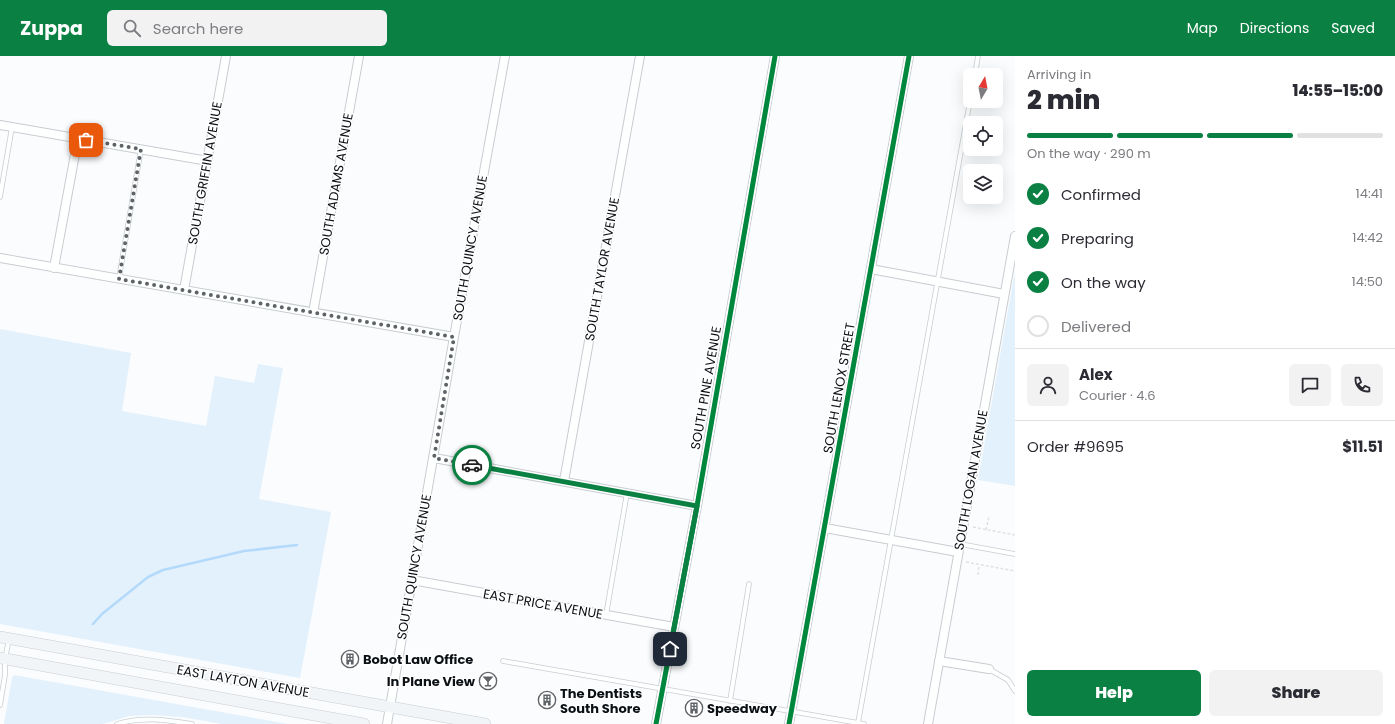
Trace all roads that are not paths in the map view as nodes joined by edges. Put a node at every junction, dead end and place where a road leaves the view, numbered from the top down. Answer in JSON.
{"nodes":[{"id":1,"x":226,"y":56,"type":"edge"},
{"id":2,"x":359,"y":56,"type":"edge"},
{"id":3,"x":505,"y":56,"type":"edge"},
{"id":4,"x":640,"y":56,"type":"edge"},
{"id":5,"x":774,"y":56,"type":"edge"},
{"id":6,"x":909,"y":56,"type":"edge"},
{"id":7,"x":978,"y":56,"type":"edge"},
{"id":8,"x":976,"y":68,"type":"edge"},
{"id":9,"x":969,"y":108,"type":"edge"},
{"id":10,"x":0,"y":125,"type":"edge"},
{"id":11,"x":12,"y":127,"type":"junction"},
{"id":12,"x":78,"y":138,"type":"junction"},
{"id":13,"x":141,"y":149,"type":"junction"},
{"id":14,"x":208,"y":160,"type":"junction"},
{"id":15,"x":0,"y":198,"type":"edge"},
{"id":16,"x":1015,"y":236,"type":"edge"},
{"id":17,"x":0,"y":258,"type":"edge"},
{"id":18,"x":54,"y":268,"type":"junction"},
{"id":19,"x":871,"y":270,"type":"junction"},
{"id":20,"x":119,"y":279,"type":"junction"},
{"id":21,"x":938,"y":282,"type":"junction"},
{"id":22,"x":184,"y":290,"type":"junction"},
{"id":23,"x":1004,"y":294,"type":"junction"},
{"id":24,"x":313,"y":313,"type":"junction"},
{"id":25,"x":454,"y":337,"type":"junction"},
{"id":26,"x":434,"y":458,"type":"junction"},
{"id":27,"x":564,"y":481,"type":"junction"},
{"id":28,"x":628,"y":493,"type":"junction"},
{"id":29,"x":697,"y":506,"type":"junction"},
{"id":30,"x":825,"y":528,"type":"junction"},
{"id":31,"x":890,"y":540,"type":"junction"},
{"id":32,"x":958,"y":548,"type":"junction"},
{"id":33,"x":1015,"y":554,"type":"edge"},
{"id":34,"x":412,"y":580,"type":"junction"},
{"id":35,"x":749,"y":584,"type":"dead end"},
{"id":36,"x":606,"y":615,"type":"junction"},
{"id":37,"x":674,"y":627,"type":"junction"},
{"id":38,"x":4,"y":638,"type":"edge"},
{"id":39,"x":3,"y":659,"type":"edge"},
{"id":40,"x":503,"y":661,"type":"dead end"},
{"id":41,"x":939,"y":661,"type":"junction"},
{"id":42,"x":989,"y":669,"type":"joint"},
{"id":43,"x":662,"y":689,"type":"junction"},
{"id":44,"x":1015,"y":691,"type":"edge"},
{"id":45,"x":730,"y":701,"type":"junction"},
{"id":46,"x":0,"y":706,"type":"edge"},
{"id":47,"x":390,"y":707,"type":"junction"},
{"id":48,"x":791,"y":712,"type":"junction"},
{"id":49,"x":858,"y":723,"type":"edge"},
{"id":50,"x":117,"y":724,"type":"edge"},
{"id":51,"x":192,"y":724,"type":"edge"},
{"id":52,"x":364,"y":724,"type":"edge"},
{"id":53,"x":387,"y":724,"type":"edge"},
{"id":54,"x":485,"y":724,"type":"edge"},
{"id":55,"x":656,"y":724,"type":"edge"},
{"id":56,"x":789,"y":724,"type":"edge"},
{"id":57,"x":864,"y":724,"type":"edge"},
{"id":58,"x":928,"y":724,"type":"edge"}],
"edges":[{"from":1,"to":14,"type":"street","name":"SOUTH GRIFFIN AVENUE"},
{"from":2,"to":24,"type":"street","name":"SOUTH ADAMS AVENUE"},
{"from":3,"to":25,"type":"street","name":"SOUTH QUINCY AVENUE"},
{"from":4,"to":27,"type":"street","name":"SOUTH TAYLOR AVENUE"},
{"from":5,"to":29,"type":"street","name":"SOUTH PINE AVENUE"},
{"from":6,"to":19,"type":"street","name":"SOUTH LENOX STREET"},
{"from":7,"to":8,"type":"lane"},
{"from":9,"to":21,"type":"lane"},
{"from":10,"to":11,"type":"street"},
{"from":11,"to":12,"type":"street"},
{"from":11,"to":15,"type":"lane"},
{"from":12,"to":13,"type":"street"},
{"from":12,"to":18,"type":"street"},
{"from":13,"to":14,"type":"street"},
{"from":13,"to":20,"type":"lane"},
{"from":14,"to":22,"type":"street","name":"SOUTH GRIFFIN AVENUE"},
{"from":16,"to":23,"type":"street","name":"SOUTH LOGAN AVENUE"},
{"from":17,"to":18,"type":"street"},
{"from":18,"to":20,"type":"street"},
{"from":19,"to":21,"type":"street"},
{"from":19,"to":30,"type":"street","name":"SOUTH LENOX STREET"},
{"from":20,"to":22,"type":"street"},
{"from":21,"to":23,"type":"street"},
{"from":21,"to":31,"type":"lane"},
{"from":22,"to":24,"type":"street"},
{"from":23,"to":32,"type":"street","name":"SOUTH LOGAN AVENUE"},
{"from":24,"to":25,"type":"street"},
{"from":25,"to":26,"type":"street","name":"SOUTH QUINCY AVENUE"},
{"from":26,"to":27,"type":"street"},
{"from":26,"to":34,"type":"street","name":"SOUTH QUINCY AVENUE"},
{"from":27,"to":28,"type":"street"},
{"from":28,"to":29,"type":"street"},
{"from":28,"to":36,"type":"lane"},
{"from":29,"to":37,"type":"street","name":"SOUTH PINE AVENUE"},
{"from":30,"to":31,"type":"street"},
{"from":30,"to":48,"type":"street","name":"SOUTH LENOX STREET"},
{"from":31,"to":32,"type":"street"},
{"from":31,"to":49,"type":"lane"},
{"from":32,"to":33,"type":"lane"},
{"from":32,"to":41,"type":"street","name":"SOUTH LOGAN AVENUE"},
{"from":34,"to":36,"type":"street","name":"EAST PRICE AVENUE"},
{"from":34,"to":47,"type":"street","name":"SOUTH QUINCY AVENUE"},
{"from":35,"to":45,"type":"lane"},
{"from":36,"to":37,"type":"street","name":"EAST PRICE AVENUE"},
{"from":37,"to":43,"type":"street","name":"SOUTH PINE AVENUE"},
{"from":38,"to":39,"type":"lane"},
{"from":38,"to":47,"type":"main road","name":"EAST LAYTON AVENUE"},
{"from":39,"to":46,"type":"lane"},
{"from":39,"to":52,"type":"main road","name":"EAST LAYTON AVENUE"},
{"from":40,"to":43,"type":"lane"},
{"from":41,"to":42,"type":"street"},
{"from":41,"to":58,"type":"street","name":"SOUTH LOGAN AVENUE"},
{"from":42,"to":44,"type":"lane"},
{"from":43,"to":45,"type":"lane"},
{"from":43,"to":55,"type":"street","name":"SOUTH PINE AVENUE"},
{"from":45,"to":48,"type":"lane"},
{"from":47,"to":53,"type":"street","name":"SOUTH QUINCY AVENUE"},
{"from":47,"to":54,"type":"main road","name":"EAST LAYTON AVENUE"},
{"from":48,"to":49,"type":"lane"},
{"from":48,"to":56,"type":"street","name":"SOUTH LENOX STREET"},
{"from":49,"to":57,"type":"lane"},
{"from":50,"to":51,"type":"lane"}]}
